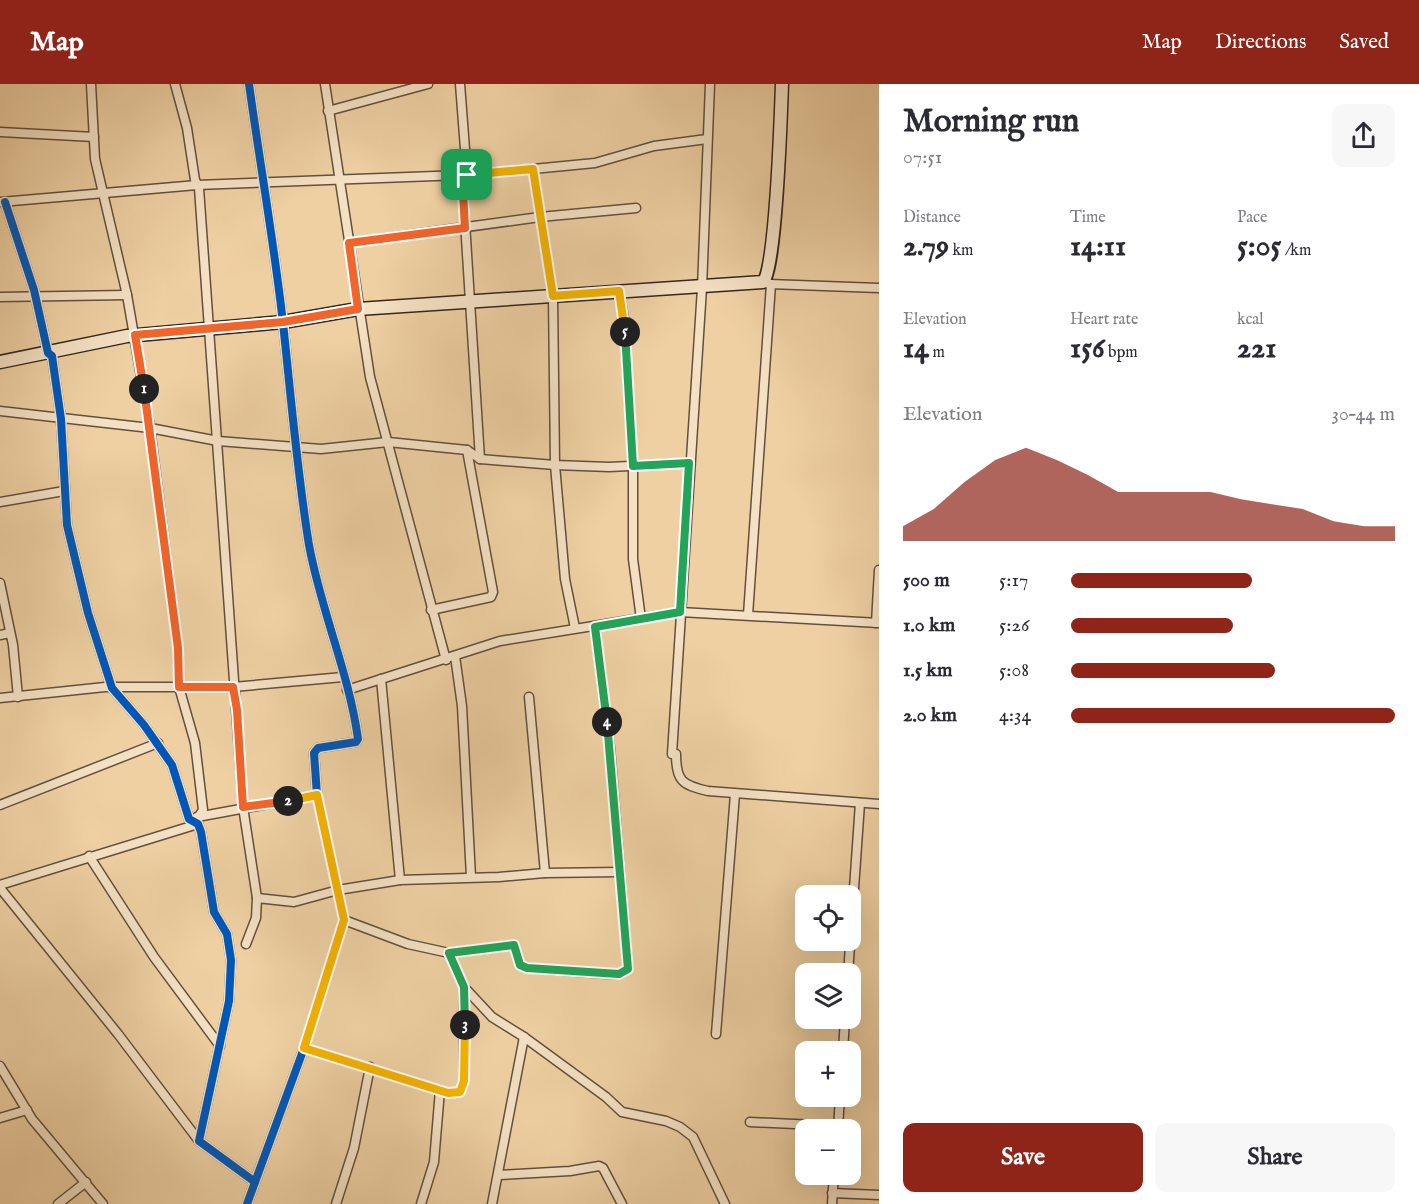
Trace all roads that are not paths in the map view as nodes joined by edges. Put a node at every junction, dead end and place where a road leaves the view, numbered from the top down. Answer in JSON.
{"nodes":[{"id":1,"x":91,"y":84,"type":"edge"},
{"id":2,"x":175,"y":84,"type":"edge"},
{"id":3,"x":249,"y":84,"type":"edge"},
{"id":4,"x":325,"y":84,"type":"edge"},
{"id":5,"x":428,"y":84,"type":"edge"},
{"id":6,"x":460,"y":84,"type":"edge"},
{"id":7,"x":710,"y":84,"type":"edge"},
{"id":8,"x":782,"y":84,"type":"edge"},
{"id":9,"x":328,"y":111,"type":"junction"},
{"id":10,"x":0,"y":132,"type":"edge"},
{"id":11,"x":94,"y":136,"type":"junction"},
{"id":12,"x":708,"y":139,"type":"junction"},
{"id":13,"x":533,"y":169,"type":"junction"},
{"id":14,"x":464,"y":175,"type":"junction"},
{"id":15,"x":339,"y":181,"type":"junction"},
{"id":16,"x":197,"y":184,"type":"junction"},
{"id":17,"x":263,"y":184,"type":"junction"},
{"id":18,"x":104,"y":192,"type":"junction"},
{"id":19,"x":3,"y":202,"type":"edge"},
{"id":20,"x":636,"y":208,"type":"dead end"},
{"id":21,"x":540,"y":217,"type":"junction"},
{"id":22,"x":465,"y":228,"type":"junction"},
{"id":23,"x":349,"y":243,"type":"junction"},
{"id":24,"x":767,"y":283,"type":"junction"},
{"id":25,"x":702,"y":288,"type":"junction"},
{"id":26,"x":879,"y":288,"type":"edge"},
{"id":27,"x":619,"y":291,"type":"junction"},
{"id":28,"x":128,"y":295,"type":"junction"},
{"id":29,"x":35,"y":296,"type":"junction"},
{"id":30,"x":553,"y":296,"type":"junction"},
{"id":31,"x":0,"y":297,"type":"edge"},
{"id":32,"x":471,"y":303,"type":"junction"},
{"id":33,"x":358,"y":309,"type":"junction"},
{"id":34,"x":283,"y":322,"type":"junction"},
{"id":35,"x":210,"y":327,"type":"junction"},
{"id":36,"x":135,"y":335,"type":"junction"},
{"id":37,"x":48,"y":353,"type":"junction"},
{"id":38,"x":0,"y":362,"type":"edge"},
{"id":39,"x":0,"y":411,"type":"edge"},
{"id":40,"x":61,"y":419,"type":"junction"},
{"id":41,"x":150,"y":428,"type":"junction"},
{"id":42,"x":218,"y":441,"type":"junction"},
{"id":43,"x":387,"y":442,"type":"junction"},
{"id":44,"x":296,"y":447,"type":"junction"},
{"id":45,"x":467,"y":450,"type":"junction"},
{"id":46,"x":480,"y":459,"type":"junction"},
{"id":47,"x":689,"y":463,"type":"junction"},
{"id":48,"x":555,"y":465,"type":"junction"},
{"id":49,"x":633,"y":466,"type":"junction"},
{"id":50,"x":64,"y":491,"type":"junction"},
{"id":51,"x":0,"y":502,"type":"edge"},
{"id":52,"x":879,"y":570,"type":"edge"},
{"id":53,"x":0,"y":583,"type":"edge"},
{"id":54,"x":431,"y":610,"type":"junction"},
{"id":55,"x":680,"y":612,"type":"junction"},
{"id":56,"x":748,"y":615,"type":"junction"},
{"id":57,"x":641,"y":619,"type":"junction"},
{"id":58,"x":878,"y":623,"type":"edge"},
{"id":59,"x":595,"y":627,"type":"junction"},
{"id":60,"x":575,"y":628,"type":"junction"},
{"id":61,"x":10,"y":633,"type":"junction"},
{"id":62,"x":0,"y":635,"type":"edge"},
{"id":63,"x":455,"y":656,"type":"junction"},
{"id":64,"x":446,"y":660,"type":"junction"},
{"id":65,"x":344,"y":677,"type":"junction"},
{"id":66,"x":381,"y":679,"type":"junction"},
{"id":67,"x":179,"y":687,"type":"junction"},
{"id":68,"x":233,"y":687,"type":"junction"},
{"id":69,"x":112,"y":688,"type":"junction"},
{"id":70,"x":347,"y":690,"type":"junction"},
{"id":71,"x":18,"y":697,"type":"junction"},
{"id":72,"x":529,"y":697,"type":"dead end"},
{"id":73,"x":0,"y":698,"type":"edge"},
{"id":74,"x":158,"y":743,"type":"junction"},
{"id":75,"x":735,"y":794,"type":"junction"},
{"id":76,"x":317,"y":795,"type":"junction"},
{"id":77,"x":860,"y":803,"type":"junction"},
{"id":78,"x":879,"y":804,"type":"edge"},
{"id":79,"x":0,"y":805,"type":"edge"},
{"id":80,"x":243,"y":807,"type":"junction"},
{"id":81,"x":199,"y":820,"type":"junction"},
{"id":82,"x":90,"y":856,"type":"junction"},
{"id":83,"x":620,"y":872,"type":"junction"},
{"id":84,"x":545,"y":873,"type":"junction"},
{"id":85,"x":471,"y":877,"type":"junction"},
{"id":86,"x":400,"y":880,"type":"junction"},
{"id":87,"x":0,"y":886,"type":"edge"},
{"id":88,"x":338,"y":890,"type":"junction"},
{"id":89,"x":257,"y":898,"type":"junction"},
{"id":90,"x":344,"y":920,"type":"junction"},
{"id":91,"x":246,"y":944,"type":"dead end"},
{"id":92,"x":449,"y":953,"type":"junction"},
{"id":93,"x":849,"y":963,"type":"edge"},
{"id":94,"x":464,"y":987,"type":"junction"},
{"id":95,"x":716,"y":1034,"type":"dead end"},
{"id":96,"x":524,"y":1037,"type":"junction"},
{"id":97,"x":220,"y":1046,"type":"junction"},
{"id":98,"x":304,"y":1048,"type":"junction"},
{"id":99,"x":0,"y":1066,"type":"edge"},
{"id":100,"x":370,"y":1067,"type":"junction"},
{"id":101,"x":440,"y":1089,"type":"junction"},
{"id":102,"x":27,"y":1110,"type":"junction"},
{"id":103,"x":0,"y":1118,"type":"edge"},
{"id":104,"x":750,"y":1122,"type":"dead end"},
{"id":105,"x":795,"y":1125,"type":"edge"},
{"id":106,"x":198,"y":1141,"type":"junction"},
{"id":107,"x":499,"y":1175,"type":"junction"},
{"id":108,"x":86,"y":1182,"type":"junction"},
{"id":109,"x":255,"y":1182,"type":"junction"},
{"id":110,"x":833,"y":1185,"type":"edge"},
{"id":111,"x":832,"y":1193,"type":"junction"},
{"id":112,"x":879,"y":1195,"type":"edge"},
{"id":113,"x":58,"y":1204,"type":"edge"},
{"id":114,"x":103,"y":1204,"type":"edge"},
{"id":115,"x":247,"y":1204,"type":"edge"},
{"id":116,"x":336,"y":1204,"type":"edge"},
{"id":117,"x":421,"y":1204,"type":"edge"},
{"id":118,"x":492,"y":1204,"type":"edge"},
{"id":119,"x":622,"y":1204,"type":"edge"},
{"id":120,"x":725,"y":1204,"type":"edge"},
{"id":121,"x":832,"y":1204,"type":"edge"}],
"edges":[{"from":1,"to":11,"type":"street"},
{"from":2,"to":16,"type":"street"},
{"from":3,"to":17,"type":"street"},
{"from":4,"to":9,"type":"street"},
{"from":5,"to":9,"type":"street"},
{"from":6,"to":14,"type":"street"},
{"from":7,"to":12,"type":"street"},
{"from":8,"to":24,"type":"street"},
{"from":9,"to":15,"type":"street"},
{"from":10,"to":11,"type":"street"},
{"from":11,"to":18,"type":"street"},
{"from":12,"to":13,"type":"street"},
{"from":12,"to":25,"type":"street"},
{"from":13,"to":14,"type":"street"},
{"from":13,"to":21,"type":"street"},
{"from":14,"to":15,"type":"street"},
{"from":14,"to":22,"type":"street"},
{"from":15,"to":17,"type":"street"},
{"from":15,"to":23,"type":"street"},
{"from":16,"to":17,"type":"street"},
{"from":16,"to":18,"type":"street"},
{"from":16,"to":35,"type":"street"},
{"from":17,"to":34,"type":"street"},
{"from":18,"to":19,"type":"street"},
{"from":18,"to":28,"type":"street"},
{"from":19,"to":29,"type":"street"},
{"from":20,"to":21,"type":"street"},
{"from":21,"to":22,"type":"street"},
{"from":21,"to":30,"type":"street"},
{"from":22,"to":23,"type":"street"},
{"from":22,"to":32,"type":"street"},
{"from":23,"to":33,"type":"street"},
{"from":24,"to":25,"type":"street"},
{"from":24,"to":26,"type":"street"},
{"from":24,"to":56,"type":"street"},
{"from":25,"to":27,"type":"street"},
{"from":25,"to":47,"type":"street"},
{"from":27,"to":30,"type":"street"},
{"from":27,"to":49,"type":"street"},
{"from":28,"to":29,"type":"street"},
{"from":28,"to":36,"type":"street"},
{"from":29,"to":31,"type":"street"},
{"from":29,"to":37,"type":"street"},
{"from":30,"to":32,"type":"street"},
{"from":30,"to":48,"type":"street"},
{"from":32,"to":33,"type":"street"},
{"from":32,"to":46,"type":"street"},
{"from":33,"to":34,"type":"street"},
{"from":33,"to":43,"type":"street"},
{"from":34,"to":35,"type":"street"},
{"from":34,"to":44,"type":"street"},
{"from":35,"to":36,"type":"street"},
{"from":35,"to":42,"type":"street"},
{"from":36,"to":37,"type":"street"},
{"from":36,"to":41,"type":"street"},
{"from":37,"to":38,"type":"street"},
{"from":37,"to":40,"type":"street"},
{"from":39,"to":40,"type":"street"},
{"from":40,"to":41,"type":"street"},
{"from":40,"to":50,"type":"street"},
{"from":41,"to":42,"type":"street"},
{"from":41,"to":67,"type":"street"},
{"from":42,"to":44,"type":"street"},
{"from":42,"to":68,"type":"street"},
{"from":43,"to":44,"type":"street"},
{"from":43,"to":45,"type":"street"},
{"from":43,"to":54,"type":"street"},
{"from":44,"to":65,"type":"street"},
{"from":45,"to":46,"type":"street"},
{"from":45,"to":54,"type":"street"},
{"from":46,"to":48,"type":"street"},
{"from":47,"to":49,"type":"street"},
{"from":47,"to":55,"type":"street"},
{"from":48,"to":49,"type":"street"},
{"from":48,"to":60,"type":"street"},
{"from":49,"to":57,"type":"street"},
{"from":50,"to":51,"type":"street"},
{"from":50,"to":69,"type":"street"},
{"from":52,"to":58,"type":"street"},
{"from":53,"to":61,"type":"street"},
{"from":54,"to":64,"type":"street"},
{"from":55,"to":56,"type":"street"},
{"from":55,"to":57,"type":"street"},
{"from":55,"to":75,"type":"street"},
{"from":56,"to":58,"type":"street"},
{"from":57,"to":59,"type":"street"},
{"from":59,"to":60,"type":"street"},
{"from":59,"to":83,"type":"street"},
{"from":60,"to":63,"type":"street"},
{"from":61,"to":62,"type":"street"},
{"from":61,"to":71,"type":"street"},
{"from":63,"to":64,"type":"street"},
{"from":63,"to":85,"type":"street"},
{"from":64,"to":66,"type":"street"},
{"from":65,"to":68,"type":"street"},
{"from":65,"to":70,"type":"street"},
{"from":66,"to":70,"type":"street"},
{"from":66,"to":86,"type":"street"},
{"from":67,"to":68,"type":"street"},
{"from":67,"to":69,"type":"street"},
{"from":67,"to":81,"type":"street"},
{"from":68,"to":80,"type":"street"},
{"from":69,"to":71,"type":"street"},
{"from":69,"to":74,"type":"street"},
{"from":70,"to":76,"type":"street"},
{"from":71,"to":73,"type":"street"},
{"from":72,"to":84,"type":"street"},
{"from":74,"to":79,"type":"street"},
{"from":74,"to":81,"type":"street"},
{"from":75,"to":77,"type":"street"},
{"from":75,"to":95,"type":"street"},
{"from":76,"to":80,"type":"street"},
{"from":76,"to":88,"type":"street"},
{"from":77,"to":78,"type":"street"},
{"from":77,"to":93,"type":"street"},
{"from":80,"to":81,"type":"street"},
{"from":80,"to":89,"type":"street"},
{"from":81,"to":82,"type":"street"},
{"from":81,"to":97,"type":"street"},
{"from":82,"to":87,"type":"street"},
{"from":82,"to":97,"type":"street"},
{"from":83,"to":84,"type":"street"},
{"from":83,"to":92,"type":"street"},
{"from":84,"to":85,"type":"street"},
{"from":85,"to":86,"type":"street"},
{"from":86,"to":88,"type":"street"},
{"from":87,"to":106,"type":"street"},
{"from":88,"to":89,"type":"street"},
{"from":88,"to":90,"type":"street"},
{"from":89,"to":91,"type":"street"},
{"from":90,"to":92,"type":"street"},
{"from":90,"to":98,"type":"street"},
{"from":92,"to":94,"type":"street"},
{"from":94,"to":96,"type":"street"},
{"from":94,"to":101,"type":"street"},
{"from":96,"to":107,"type":"street"},
{"from":96,"to":120,"type":"street"},
{"from":97,"to":106,"type":"street"},
{"from":98,"to":100,"type":"street"},
{"from":98,"to":109,"type":"street"},
{"from":99,"to":102,"type":"street"},
{"from":100,"to":101,"type":"street"},
{"from":100,"to":116,"type":"street"},
{"from":101,"to":117,"type":"street"},
{"from":102,"to":103,"type":"street"},
{"from":102,"to":108,"type":"street"},
{"from":104,"to":105,"type":"street"},
{"from":106,"to":109,"type":"street"},
{"from":107,"to":118,"type":"street"},
{"from":107,"to":119,"type":"street"},
{"from":108,"to":113,"type":"street"},
{"from":108,"to":114,"type":"street"},
{"from":109,"to":115,"type":"street"},
{"from":110,"to":111,"type":"street"},
{"from":111,"to":112,"type":"street"},
{"from":111,"to":121,"type":"street"}]}
